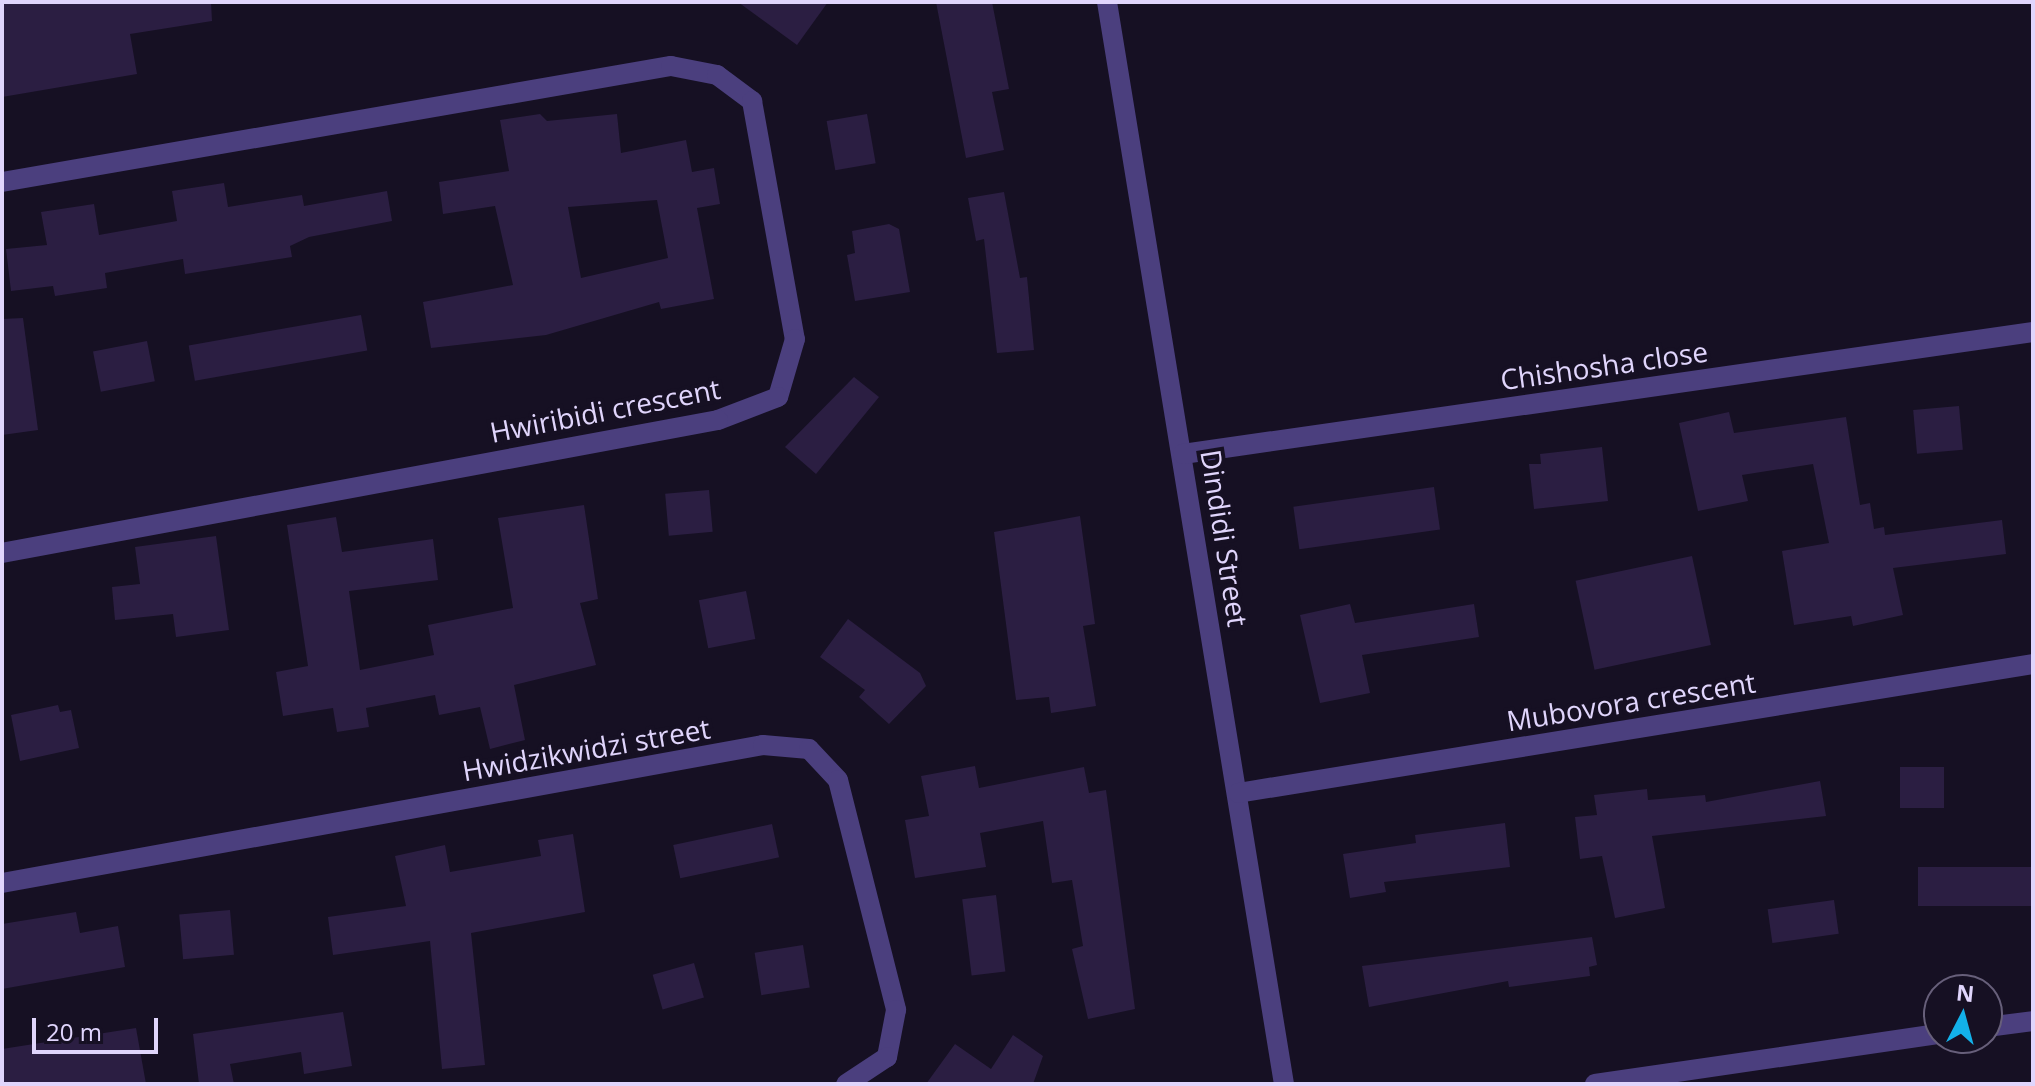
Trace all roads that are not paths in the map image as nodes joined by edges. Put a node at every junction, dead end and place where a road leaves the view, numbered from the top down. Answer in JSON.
{"nodes":[{"id":1,"x":1107,"y":2,"type":"edge"},
{"id":2,"x":2,"y":182,"type":"edge"},
{"id":3,"x":2033,"y":332,"type":"edge"},
{"id":4,"x":1183,"y":454,"type":"junction"},
{"id":5,"x":2,"y":553,"type":"edge"},
{"id":6,"x":2033,"y":664,"type":"edge"},
{"id":7,"x":1238,"y":793,"type":"junction"},
{"id":8,"x":2,"y":883,"type":"edge"},
{"id":9,"x":2033,"y":1021,"type":"edge"},
{"id":10,"x":2003,"y":1025,"type":"edge"},
{"id":11,"x":1923,"y":1036,"type":"edge"},
{"id":12,"x":846,"y":1084,"type":"edge"},
{"id":13,"x":1284,"y":1084,"type":"edge"},
{"id":14,"x":1595,"y":1084,"type":"edge"}],
"edges":[{"from":1,"to":4,"type":"street","name":"Dindidi Street"},
{"from":2,"to":5,"type":"street","name":"Hwiribidi crescent"},
{"from":3,"to":4,"type":"street","name":"Chishosha close"},
{"from":4,"to":7,"type":"street","name":"Dindidi Street"},
{"from":6,"to":7,"type":"street","name":"Mubovora crescent"},
{"from":7,"to":13,"type":"street","name":"Dindidi Street"},
{"from":8,"to":12,"type":"street","name":"Hwidzikwidzi street"},
{"from":9,"to":10,"type":"street"},
{"from":11,"to":14,"type":"street"}]}
